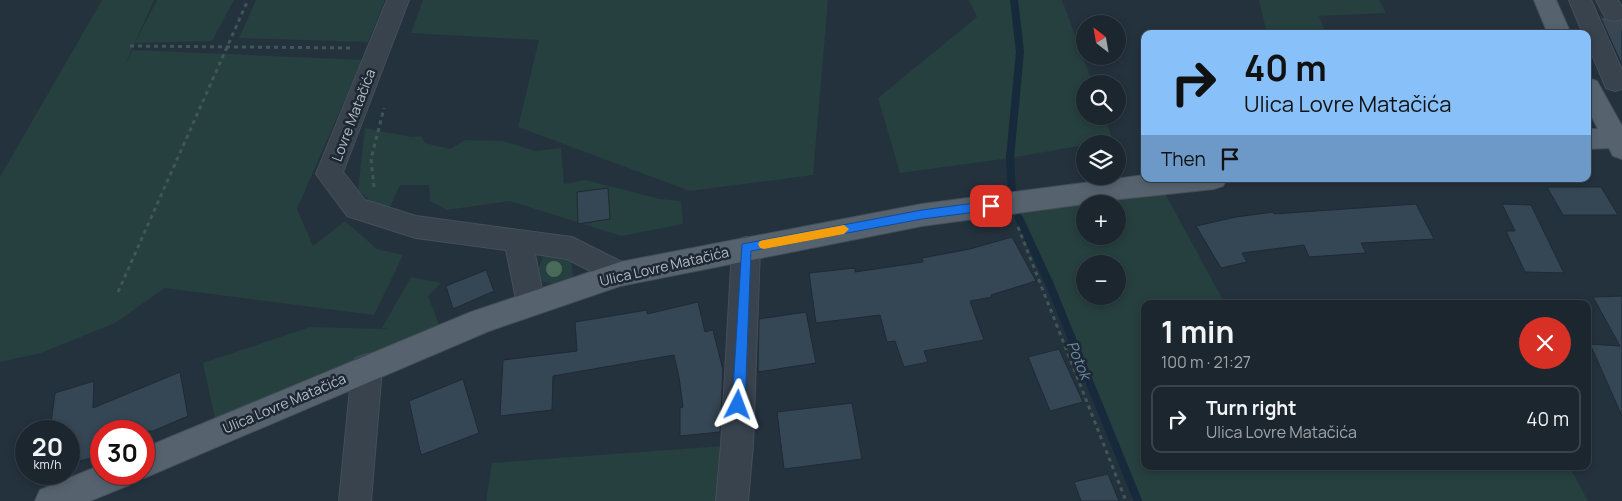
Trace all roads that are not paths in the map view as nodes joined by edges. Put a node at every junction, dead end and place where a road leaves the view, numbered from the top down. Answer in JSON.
{"nodes":[{"id":1,"x":398,"y":0,"type":"edge"},
{"id":2,"x":1545,"y":0,"type":"edge"},
{"id":3,"x":1580,"y":0,"type":"edge"},
{"id":4,"x":1558,"y":30,"type":"edge"},
{"id":5,"x":1618,"y":78,"type":"edge"},
{"id":6,"x":1591,"y":89,"type":"edge"},
{"id":7,"x":1591,"y":94,"type":"edge"},
{"id":8,"x":1591,"y":140,"type":"edge"},
{"id":9,"x":1619,"y":144,"type":"edge"},
{"id":10,"x":1188,"y":182,"type":"edge"},
{"id":11,"x":518,"y":241,"type":"junction"},
{"id":12,"x":746,"y":248,"type":"junction"},
{"id":13,"x":620,"y":274,"type":"junction"},
{"id":14,"x":531,"y":304,"type":"junction"},
{"id":15,"x":367,"y":368,"type":"junction"},
{"id":16,"x":155,"y":458,"type":"edge"},
{"id":17,"x":91,"y":485,"type":"edge"},
{"id":18,"x":51,"y":501,"type":"edge"},
{"id":19,"x":355,"y":501,"type":"edge"},
{"id":20,"x":732,"y":501,"type":"edge"}],
"edges":[{"from":1,"to":11,"type":"street","name":"Lovre Matačića"},
{"from":2,"to":4,"type":"main road"},
{"from":3,"to":5,"type":"street"},
{"from":5,"to":6,"type":"street"},
{"from":7,"to":9,"type":"main road"},
{"from":8,"to":9,"type":"main road"},
{"from":10,"to":12,"type":"main road","name":"Ulica Lovre Matačića"},
{"from":11,"to":13,"type":"street","name":"Lovre Matačića"},
{"from":11,"to":14,"type":"street"},
{"from":12,"to":13,"type":"main road","name":"Ulica Lovre Matačića"},
{"from":12,"to":20,"type":"street"},
{"from":13,"to":14,"type":"main road","name":"Ulica Lovre Matačića"},
{"from":14,"to":15,"type":"main road","name":"Ulica Lovre Matačića"},
{"from":15,"to":16,"type":"main road","name":"Ulica Lovre Matačića"},
{"from":15,"to":19,"type":"street"},
{"from":17,"to":18,"type":"main road"}]}
